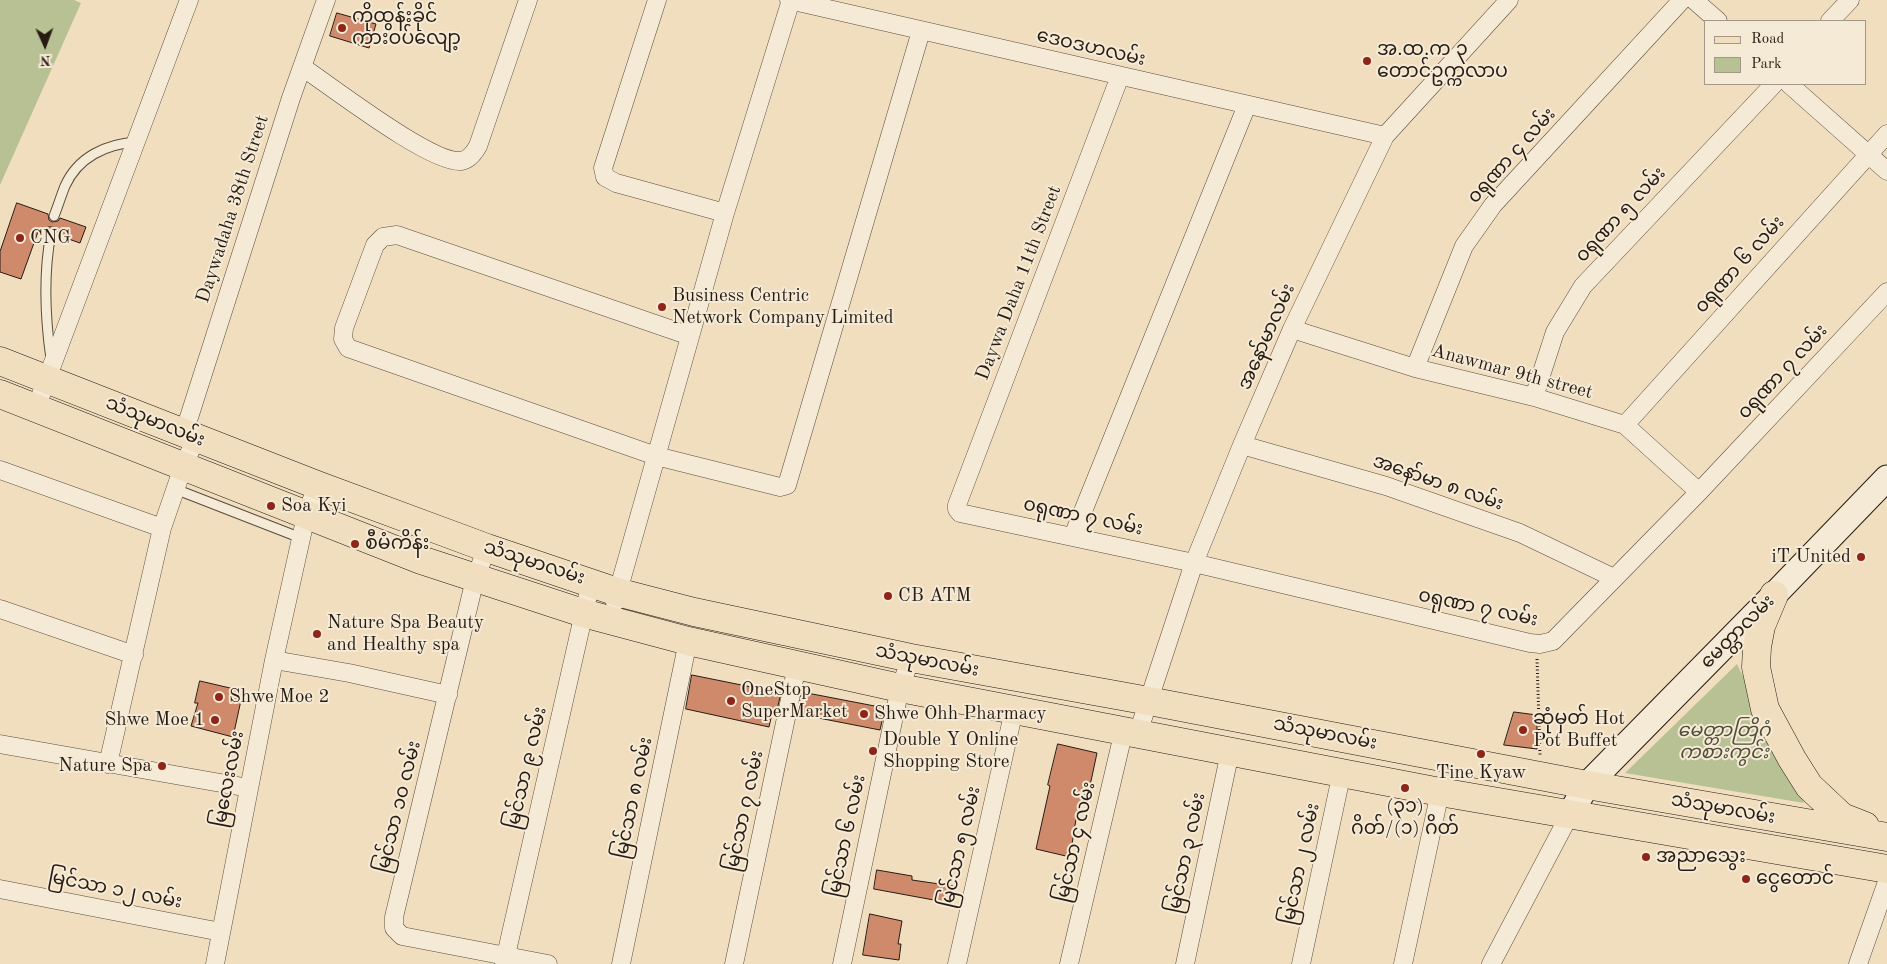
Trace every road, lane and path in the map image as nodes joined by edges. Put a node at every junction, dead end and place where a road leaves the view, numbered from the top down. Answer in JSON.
{"nodes":[{"id":1,"x":189,"y":0,"type":"edge"},
{"id":2,"x":326,"y":0,"type":"edge"},
{"id":3,"x":528,"y":0,"type":"edge"},
{"id":4,"x":657,"y":0,"type":"edge"},
{"id":5,"x":790,"y":0,"type":"edge"},
{"id":6,"x":1509,"y":0,"type":"edge"},
{"id":7,"x":1682,"y":0,"type":"edge"},
{"id":8,"x":1694,"y":0,"type":"edge"},
{"id":9,"x":1850,"y":0,"type":"edge"},
{"id":10,"x":1717,"y":20,"type":"edge"},
{"id":11,"x":1831,"y":20,"type":"edge"},
{"id":12,"x":921,"y":31,"type":"junction"},
{"id":13,"x":302,"y":67,"type":"junction"},
{"id":14,"x":1120,"y":76,"type":"junction"},
{"id":15,"x":1773,"y":85,"type":"edge"},
{"id":16,"x":1790,"y":85,"type":"edge"},
{"id":17,"x":1247,"y":105,"type":"junction"},
{"id":18,"x":1887,"y":134,"type":"edge"},
{"id":19,"x":1385,"y":136,"type":"junction"},
{"id":20,"x":136,"y":142,"type":"junction"},
{"id":21,"x":1868,"y":154,"type":"junction"},
{"id":22,"x":1887,"y":171,"type":"edge"},
{"id":23,"x":725,"y":213,"type":"junction"},
{"id":24,"x":54,"y":216,"type":"dead end"},
{"id":25,"x":51,"y":233,"type":"dead end"},
{"id":26,"x":1887,"y":292,"type":"edge"},
{"id":27,"x":1292,"y":329,"type":"junction"},
{"id":28,"x":690,"y":336,"type":"junction"},
{"id":29,"x":0,"y":362,"type":"edge"},
{"id":30,"x":1415,"y":368,"type":"junction"},
{"id":31,"x":49,"y":371,"type":"junction"},
{"id":32,"x":0,"y":394,"type":"edge"},
{"id":33,"x":1534,"y":398,"type":"junction"},
{"id":34,"x":36,"y":408,"type":"junction"},
{"id":35,"x":1625,"y":425,"type":"junction"},
{"id":36,"x":190,"y":435,"type":"junction"},
{"id":37,"x":1242,"y":444,"type":"junction"},
{"id":38,"x":656,"y":456,"type":"junction"},
{"id":39,"x":0,"y":470,"type":"edge"},
{"id":40,"x":179,"y":478,"type":"junction"},
{"id":41,"x":1887,"y":478,"type":"edge"},
{"id":42,"x":317,"y":485,"type":"junction"},
{"id":43,"x":1699,"y":492,"type":"junction"},
{"id":44,"x":957,"y":505,"type":"joint"},
{"id":45,"x":304,"y":527,"type":"junction"},
{"id":46,"x":162,"y":528,"type":"junction"},
{"id":47,"x":1073,"y":536,"type":"junction"},
{"id":48,"x":487,"y":548,"type":"junction"},
{"id":49,"x":1194,"y":563,"type":"junction"},
{"id":50,"x":1614,"y":578,"type":"junction"},
{"id":51,"x":475,"y":579,"type":"junction"},
{"id":52,"x":591,"y":582,"type":"junction"},
{"id":53,"x":617,"y":592,"type":"junction"},
{"id":54,"x":1774,"y":596,"type":"junction"},
{"id":55,"x":0,"y":609,"type":"edge"},
{"id":56,"x":583,"y":613,"type":"junction"},
{"id":57,"x":610,"y":620,"type":"junction"},
{"id":58,"x":688,"y":641,"type":"junction"},
{"id":59,"x":1536,"y":644,"type":"junction"},
{"id":60,"x":134,"y":655,"type":"junction"},
{"id":61,"x":911,"y":658,"type":"junction"},
{"id":62,"x":274,"y":660,"type":"junction"},
{"id":63,"x":797,"y":666,"type":"junction"},
{"id":64,"x":900,"y":688,"type":"junction"},
{"id":65,"x":448,"y":695,"type":"junction"},
{"id":66,"x":1149,"y":701,"type":"junction"},
{"id":67,"x":1014,"y":710,"type":"junction"},
{"id":68,"x":1131,"y":731,"type":"junction"},
{"id":69,"x":1338,"y":736,"type":"junction"},
{"id":70,"x":0,"y":744,"type":"edge"},
{"id":71,"x":1230,"y":752,"type":"junction"},
{"id":72,"x":108,"y":764,"type":"junction"},
{"id":73,"x":1336,"y":771,"type":"junction"},
{"id":74,"x":1540,"y":776,"type":"junction"},
{"id":75,"x":1587,"y":785,"type":"junction"},
{"id":76,"x":249,"y":788,"type":"junction"},
{"id":77,"x":1440,"y":792,"type":"junction"},
{"id":78,"x":1570,"y":814,"type":"junction"},
{"id":79,"x":1887,"y":836,"type":"edge"},
{"id":80,"x":1887,"y":869,"type":"edge"},
{"id":81,"x":1887,"y":882,"type":"edge"},
{"id":82,"x":0,"y":889,"type":"edge"},
{"id":83,"x":221,"y":932,"type":"junction"},
{"id":84,"x":505,"y":960,"type":"edge"},
{"id":85,"x":215,"y":964,"type":"edge"},
{"id":86,"x":548,"y":964,"type":"edge"},
{"id":87,"x":622,"y":964,"type":"edge"},
{"id":88,"x":734,"y":964,"type":"edge"},
{"id":89,"x":842,"y":964,"type":"edge"},
{"id":90,"x":957,"y":964,"type":"edge"},
{"id":91,"x":1069,"y":964,"type":"edge"},
{"id":92,"x":1185,"y":964,"type":"edge"},
{"id":93,"x":1301,"y":964,"type":"edge"},
{"id":94,"x":1403,"y":964,"type":"edge"},
{"id":95,"x":1491,"y":964,"type":"edge"},
{"id":96,"x":1858,"y":964,"type":"edge"}],
"edges":[{"from":1,"to":20,"type":"street"},
{"from":2,"to":13,"type":"street","name":"Daywadaha 38th Street"},
{"from":3,"to":13,"type":"street"},
{"from":4,"to":23,"type":"street"},
{"from":5,"to":12,"type":"street","name":"ဒေဝဒဟလမ်း"},
{"from":5,"to":23,"type":"street"},
{"from":6,"to":19,"type":"street","name":"အနော်မာလမ်း"},
{"from":7,"to":30,"type":"street","name":"၀ရုဏာ ၄ လမ်း"},
{"from":8,"to":10,"type":"street"},
{"from":9,"to":11,"type":"street"},
{"from":12,"to":14,"type":"street","name":"ဒေဝဒဟလမ်း"},
{"from":12,"to":38,"type":"street"},
{"from":13,"to":36,"type":"street","name":"Daywadaha 38th Street"},
{"from":14,"to":17,"type":"street","name":"ဒေဝဒဟလမ်း"},
{"from":14,"to":44,"type":"street","name":"Daywa Daha 11th Street"},
{"from":15,"to":33,"type":"street","name":"၀ရုဏာ ၅ လမ်း"},
{"from":16,"to":21,"type":"street"},
{"from":17,"to":19,"type":"street","name":"ဒေဝဒဟလမ်း"},
{"from":17,"to":47,"type":"street"},
{"from":18,"to":21,"type":"street","name":"၀ရုဏာ ၆ လမ်း"},
{"from":19,"to":27,"type":"street","name":"အနော်မာလမ်း"},
{"from":20,"to":24,"type":"lane"},
{"from":20,"to":31,"type":"street"},
{"from":21,"to":22,"type":"street"},
{"from":21,"to":35,"type":"street","name":"၀ရုဏာ ၆ လမ်း"},
{"from":23,"to":28,"type":"street"},
{"from":25,"to":31,"type":"lane"},
{"from":26,"to":43,"type":"street","name":"၀ရုဏာ ၇ လမ်း"},
{"from":27,"to":30,"type":"street","name":"Anawmar 9th street"},
{"from":27,"to":37,"type":"street","name":"အနော်မာလမ်း"},
{"from":28,"to":38,"type":"street"},
{"from":28,"to":38,"type":"street"},
{"from":29,"to":31,"type":"main road","name":"သံသုမာလမ်း"},
{"from":30,"to":33,"type":"street","name":"Anawmar 9th street"},
{"from":31,"to":34,"type":"street"},
{"from":31,"to":36,"type":"main road","name":"သံသုမာလမ်း"},
{"from":32,"to":34,"type":"main road","name":"သံသုမာလမ်း"},
{"from":33,"to":35,"type":"street","name":"Anawmar 9th street"},
{"from":34,"to":40,"type":"main road","name":"သံသုမာလမ်း"},
{"from":35,"to":43,"type":"street","name":"Anawmar 9th street"},
{"from":36,"to":40,"type":"street","name":"Daywadaha 38th Street"},
{"from":36,"to":42,"type":"main road","name":"သံသုမာလမ်း"},
{"from":37,"to":49,"type":"street","name":"အနော်မာလမ်း"},
{"from":37,"to":50,"type":"street","name":"အနော်မာ ၈ လမ်း"},
{"from":38,"to":53,"type":"street"},
{"from":39,"to":46,"type":"street"},
{"from":40,"to":45,"type":"main road","name":"သံသုမာလမ်း"},
{"from":40,"to":46,"type":"street","name":"Daywadaha 38th Street"},
{"from":41,"to":54,"type":"main road","name":"မေတ္တာလမ်း"},
{"from":42,"to":45,"type":"street","name":"မြလေးလမ်း"},
{"from":42,"to":48,"type":"main road","name":"သံသုမာလမ်း"},
{"from":43,"to":50,"type":"street","name":"၀ရုဏာ ၇ လမ်း"},
{"from":44,"to":47,"type":"street","name":"၀ရုဏာ ၇ လမ်း"},
{"from":45,"to":51,"type":"main road","name":"သံသုမာလမ်း"},
{"from":45,"to":62,"type":"street","name":"မြလေးလမ်း"},
{"from":46,"to":60,"type":"street","name":"Daywadaha 38th Street"},
{"from":47,"to":49,"type":"street","name":"၀ရုဏာ ၇ လမ်း"},
{"from":48,"to":51,"type":"street","name":"မြင်သာ ၁၀ လမ်း"},
{"from":48,"to":52,"type":"main road","name":"သံသုမာလမ်း"},
{"from":49,"to":59,"type":"street","name":"၀ရုဏာ ၇ လမ်း"},
{"from":49,"to":66,"type":"street","name":"အနော်မာလမ်း"},
{"from":50,"to":59,"type":"street","name":"၀ရုဏာ ၇ လမ်း"},
{"from":51,"to":56,"type":"main road","name":"သံသုမာလမ်း"},
{"from":51,"to":65,"type":"street","name":"မြင်သာ ၁၀ လမ်း"},
{"from":52,"to":53,"type":"main road","name":"သံသုမာလမ်း"},
{"from":52,"to":56,"type":"street","name":"မြင်သာ ၉ လမ်း"},
{"from":53,"to":57,"type":"street"},
{"from":53,"to":61,"type":"main road","name":"သံသုမာလမ်း"},
{"from":54,"to":75,"type":"main road","name":"မေတ္တာလမ်း"},
{"from":54,"to":79,"type":"main road"},
{"from":55,"to":60,"type":"street"},
{"from":56,"to":57,"type":"main road","name":"သံသုမာလမ်း"},
{"from":56,"to":84,"type":"street","name":"မြင်သာ ၉ လမ်း"},
{"from":57,"to":58,"type":"main road","name":"သံသုမာလမ်း"},
{"from":58,"to":63,"type":"main road","name":"သံသုမာလမ်း"},
{"from":58,"to":87,"type":"street","name":"မြင်သာ ၈ လမ်း"},
{"from":59,"to":74,"type":"path"},
{"from":60,"to":72,"type":"street","name":"Daywadaha 38th Street"},
{"from":61,"to":64,"type":"street","name":"မြင်သာ ၆ လမ်း"},
{"from":61,"to":66,"type":"main road","name":"သံသုမာလမ်း"},
{"from":62,"to":65,"type":"street"},
{"from":62,"to":76,"type":"street","name":"မြလေးလမ်း"},
{"from":63,"to":64,"type":"main road","name":"သံသုမာလမ်း"},
{"from":63,"to":88,"type":"street","name":"မြင်သာ ၇ လမ်း"},
{"from":64,"to":67,"type":"main road","name":"သံသုမာလမ်း"},
{"from":64,"to":89,"type":"street","name":"မြင်သာ ၆ လမ်း"},
{"from":65,"to":84,"type":"street","name":"မြင်သာ ၁၀ လမ်း"},
{"from":66,"to":68,"type":"street","name":"အနော်မာလမ်း"},
{"from":66,"to":69,"type":"main road","name":"သံသုမာလမ်း"},
{"from":67,"to":68,"type":"main road","name":"သံသုမာလမ်း"},
{"from":67,"to":90,"type":"street","name":"မြင်သာ ၅ လမ်း"},
{"from":68,"to":71,"type":"main road","name":"သံသုမာလမ်း"},
{"from":68,"to":91,"type":"street","name":"မြင်သာ ၄ လမ်း"},
{"from":69,"to":73,"type":"main road"},
{"from":69,"to":74,"type":"main road","name":"သံသုမာလမ်း"},
{"from":70,"to":72,"type":"street"},
{"from":71,"to":73,"type":"main road","name":"သံသုမာလမ်း"},
{"from":71,"to":92,"type":"street","name":"မြင်သာ ၃ လမ်း"},
{"from":72,"to":76,"type":"street"},
{"from":73,"to":77,"type":"main road","name":"သံသုမာလမ်း"},
{"from":73,"to":93,"type":"street","name":"မြင်သာ ၂ လမ်း"},
{"from":74,"to":75,"type":"main road","name":"သံသုမာလမ်း"},
{"from":75,"to":78,"type":"main road","name":"မေတ္တာလမ်း"},
{"from":75,"to":79,"type":"main road","name":"သံသုမာလမ်း"},
{"from":76,"to":83,"type":"street","name":"မြလေးလမ်း"},
{"from":77,"to":78,"type":"main road","name":"သံသုမာလမ်း"},
{"from":77,"to":94,"type":"street"},
{"from":78,"to":80,"type":"main road","name":"သံသုမာလမ်း"},
{"from":78,"to":95,"type":"street"},
{"from":81,"to":96,"type":"street"},
{"from":82,"to":83,"type":"street","name":"မြင်သာ ၁၂ လမ်း"},
{"from":83,"to":85,"type":"street","name":"မြလေးလမ်း"},
{"from":84,"to":86,"type":"street"}]}
